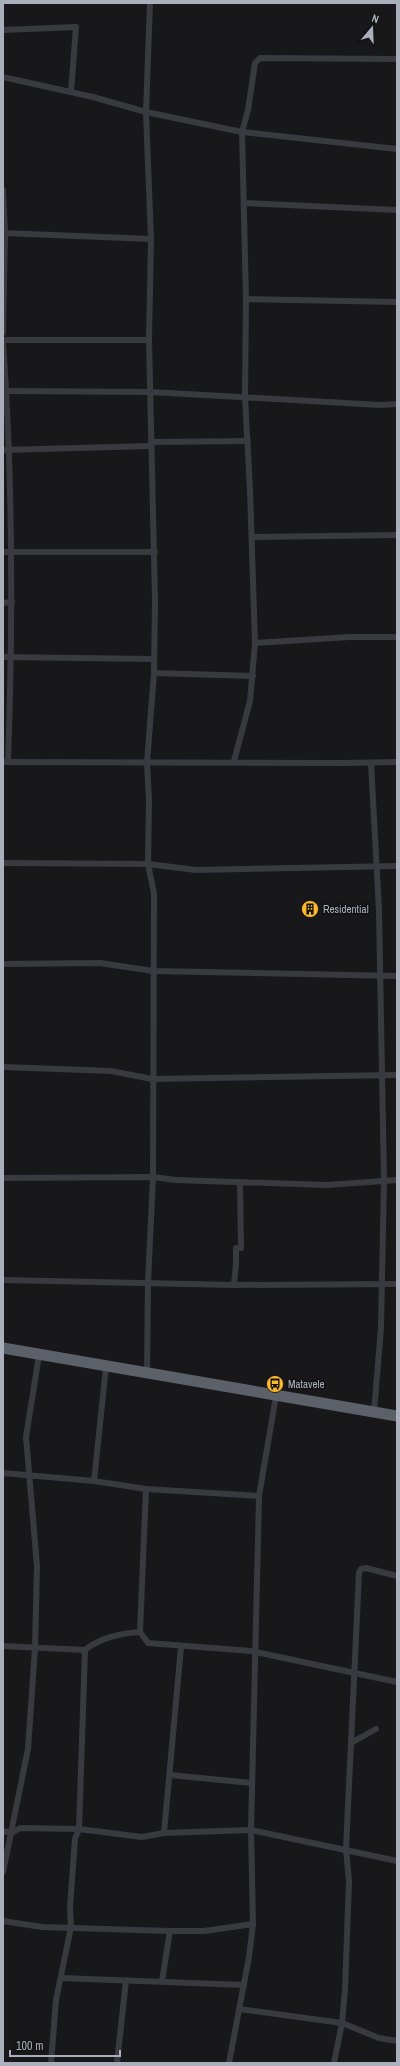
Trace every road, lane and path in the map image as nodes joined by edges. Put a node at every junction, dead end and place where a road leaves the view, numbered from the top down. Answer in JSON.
{"nodes":[{"id":1,"x":150,"y":3,"type":"edge"},
{"id":2,"x":3,"y":30,"type":"edge"},
{"id":3,"x":397,"y":59,"type":"edge"},
{"id":4,"x":3,"y":77,"type":"edge"},
{"id":5,"x":71,"y":92,"type":"junction"},
{"id":6,"x":146,"y":112,"type":"junction"},
{"id":7,"x":242,"y":132,"type":"junction"},
{"id":8,"x":397,"y":149,"type":"edge"},
{"id":9,"x":3,"y":190,"type":"edge"},
{"id":10,"x":244,"y":203,"type":"junction"},
{"id":11,"x":397,"y":210,"type":"edge"},
{"id":12,"x":4,"y":233,"type":"edge"},
{"id":13,"x":151,"y":239,"type":"junction"},
{"id":14,"x":246,"y":299,"type":"junction"},
{"id":15,"x":397,"y":302,"type":"edge"},
{"id":16,"x":3,"y":333,"type":"edge"},
{"id":17,"x":148,"y":340,"type":"junction"},
{"id":18,"x":3,"y":341,"type":"edge"},
{"id":19,"x":7,"y":391,"type":"junction"},
{"id":20,"x":151,"y":392,"type":"junction"},
{"id":21,"x":245,"y":397,"type":"junction"},
{"id":22,"x":397,"y":404,"type":"edge"},
{"id":23,"x":248,"y":441,"type":"junction"},
{"id":24,"x":151,"y":444,"type":"junction"},
{"id":25,"x":5,"y":450,"type":"edge"},
{"id":26,"x":397,"y":536,"type":"edge"},
{"id":27,"x":252,"y":537,"type":"junction"},
{"id":28,"x":3,"y":552,"type":"edge"},
{"id":29,"x":12,"y":552,"type":"junction"},
{"id":30,"x":154,"y":552,"type":"junction"},
{"id":31,"x":12,"y":602,"type":"junction"},
{"id":32,"x":3,"y":603,"type":"edge"},
{"id":33,"x":397,"y":637,"type":"edge"},
{"id":34,"x":255,"y":643,"type":"junction"},
{"id":35,"x":3,"y":657,"type":"edge"},
{"id":36,"x":12,"y":657,"type":"junction"},
{"id":37,"x":154,"y":658,"type":"junction"},
{"id":38,"x":154,"y":673,"type":"junction"},
{"id":39,"x":253,"y":676,"type":"junction"},
{"id":40,"x":5,"y":762,"type":"edge"},
{"id":41,"x":234,"y":762,"type":"junction"},
{"id":42,"x":397,"y":762,"type":"edge"},
{"id":43,"x":146,"y":763,"type":"junction"},
{"id":44,"x":371,"y":763,"type":"junction"},
{"id":45,"x":3,"y":864,"type":"edge"},
{"id":46,"x":148,"y":864,"type":"junction"},
{"id":47,"x":376,"y":866,"type":"junction"},
{"id":48,"x":397,"y":866,"type":"edge"},
{"id":49,"x":3,"y":964,"type":"edge"},
{"id":50,"x":153,"y":971,"type":"junction"},
{"id":51,"x":380,"y":976,"type":"junction"},
{"id":52,"x":397,"y":976,"type":"edge"},
{"id":53,"x":3,"y":1067,"type":"edge"},
{"id":54,"x":382,"y":1075,"type":"junction"},
{"id":55,"x":397,"y":1075,"type":"edge"},
{"id":56,"x":152,"y":1079,"type":"junction"},
{"id":57,"x":153,"y":1177,"type":"junction"},
{"id":58,"x":3,"y":1178,"type":"edge"},
{"id":59,"x":384,"y":1180,"type":"junction"},
{"id":60,"x":397,"y":1180,"type":"edge"},
{"id":61,"x":240,"y":1182,"type":"junction"},
{"id":62,"x":3,"y":1280,"type":"edge"},
{"id":63,"x":148,"y":1283,"type":"junction"},
{"id":64,"x":383,"y":1284,"type":"junction"},
{"id":65,"x":397,"y":1284,"type":"edge"},
{"id":66,"x":234,"y":1285,"type":"junction"},
{"id":67,"x":3,"y":1348,"type":"edge"},
{"id":68,"x":39,"y":1355,"type":"junction"},
{"id":69,"x":106,"y":1366,"type":"junction"},
{"id":70,"x":147,"y":1374,"type":"junction"},
{"id":71,"x":276,"y":1396,"type":"junction"},
{"id":72,"x":374,"y":1412,"type":"junction"},
{"id":73,"x":397,"y":1416,"type":"edge"},
{"id":74,"x":3,"y":1473,"type":"edge"},
{"id":75,"x":31,"y":1476,"type":"junction"},
{"id":76,"x":94,"y":1481,"type":"junction"},
{"id":77,"x":146,"y":1489,"type":"junction"},
{"id":78,"x":259,"y":1496,"type":"junction"},
{"id":79,"x":397,"y":1576,"type":"edge"},
{"id":80,"x":140,"y":1632,"type":"junction"},
{"id":81,"x":3,"y":1646,"type":"edge"},
{"id":82,"x":182,"y":1647,"type":"junction"},
{"id":83,"x":36,"y":1648,"type":"junction"},
{"id":84,"x":85,"y":1650,"type":"junction"},
{"id":85,"x":256,"y":1652,"type":"junction"},
{"id":86,"x":355,"y":1673,"type":"junction"},
{"id":87,"x":397,"y":1682,"type":"edge"},
{"id":88,"x":376,"y":1729,"type":"dead end"},
{"id":89,"x":351,"y":1743,"type":"junction"},
{"id":90,"x":170,"y":1775,"type":"junction"},
{"id":91,"x":252,"y":1783,"type":"junction"},
{"id":92,"x":79,"y":1829,"type":"junction"},
{"id":93,"x":251,"y":1830,"type":"junction"},
{"id":94,"x":3,"y":1831,"type":"edge"},
{"id":95,"x":12,"y":1833,"type":"junction"},
{"id":96,"x":164,"y":1833,"type":"junction"},
{"id":97,"x":346,"y":1849,"type":"junction"},
{"id":98,"x":397,"y":1861,"type":"edge"},
{"id":99,"x":3,"y":1872,"type":"edge"},
{"id":100,"x":3,"y":1921,"type":"edge"},
{"id":101,"x":253,"y":1924,"type":"junction"},
{"id":102,"x":71,"y":1927,"type":"junction"},
{"id":103,"x":170,"y":1932,"type":"junction"},
{"id":104,"x":61,"y":1978,"type":"junction"},
{"id":105,"x":126,"y":1980,"type":"junction"},
{"id":106,"x":162,"y":1981,"type":"junction"},
{"id":107,"x":244,"y":1985,"type":"junction"},
{"id":108,"x":239,"y":2009,"type":"junction"},
{"id":109,"x":342,"y":2023,"type":"junction"},
{"id":110,"x":397,"y":2040,"type":"edge"},
{"id":111,"x":51,"y":2063,"type":"edge"},
{"id":112,"x":117,"y":2063,"type":"edge"},
{"id":113,"x":229,"y":2063,"type":"edge"},
{"id":114,"x":334,"y":2063,"type":"edge"}],
"edges":[{"from":1,"to":6,"type":"street"},
{"from":2,"to":5,"type":"street"},
{"from":3,"to":7,"type":"street"},
{"from":4,"to":5,"type":"street"},
{"from":5,"to":6,"type":"street"},
{"from":6,"to":7,"type":"street"},
{"from":6,"to":13,"type":"street"},
{"from":7,"to":8,"type":"street"},
{"from":7,"to":10,"type":"street"},
{"from":9,"to":12,"type":"street"},
{"from":10,"to":11,"type":"street"},
{"from":10,"to":14,"type":"street"},
{"from":12,"to":13,"type":"street"},
{"from":12,"to":16,"type":"street"},
{"from":13,"to":17,"type":"street"},
{"from":14,"to":15,"type":"street"},
{"from":14,"to":21,"type":"street"},
{"from":17,"to":18,"type":"street"},
{"from":17,"to":20,"type":"street"},
{"from":18,"to":19,"type":"street"},
{"from":19,"to":20,"type":"street"},
{"from":19,"to":25,"type":"street"},
{"from":20,"to":21,"type":"street"},
{"from":20,"to":24,"type":"street"},
{"from":21,"to":22,"type":"street"},
{"from":21,"to":23,"type":"street"},
{"from":23,"to":24,"type":"street"},
{"from":23,"to":27,"type":"street"},
{"from":24,"to":25,"type":"street"},
{"from":24,"to":30,"type":"street"},
{"from":25,"to":29,"type":"street"},
{"from":26,"to":27,"type":"street"},
{"from":27,"to":34,"type":"street"},
{"from":28,"to":29,"type":"street"},
{"from":29,"to":30,"type":"street"},
{"from":29,"to":31,"type":"street"},
{"from":30,"to":37,"type":"street"},
{"from":31,"to":32,"type":"street"},
{"from":31,"to":36,"type":"street"},
{"from":33,"to":34,"type":"street"},
{"from":34,"to":39,"type":"street"},
{"from":35,"to":36,"type":"street"},
{"from":36,"to":37,"type":"street"},
{"from":36,"to":40,"type":"street"},
{"from":37,"to":38,"type":"street"},
{"from":38,"to":39,"type":"street"},
{"from":38,"to":43,"type":"street"},
{"from":39,"to":41,"type":"street"},
{"from":40,"to":43,"type":"street"},
{"from":41,"to":43,"type":"street"},
{"from":41,"to":44,"type":"street"},
{"from":42,"to":44,"type":"street"},
{"from":43,"to":46,"type":"street"},
{"from":44,"to":47,"type":"street"},
{"from":45,"to":46,"type":"street"},
{"from":46,"to":47,"type":"street"},
{"from":46,"to":50,"type":"street"},
{"from":47,"to":48,"type":"street"},
{"from":47,"to":51,"type":"street"},
{"from":49,"to":50,"type":"street"},
{"from":50,"to":51,"type":"street"},
{"from":50,"to":56,"type":"street"},
{"from":51,"to":52,"type":"street"},
{"from":51,"to":54,"type":"street"},
{"from":53,"to":56,"type":"street"},
{"from":54,"to":55,"type":"street"},
{"from":54,"to":56,"type":"street"},
{"from":54,"to":59,"type":"street"},
{"from":56,"to":57,"type":"street"},
{"from":57,"to":58,"type":"street"},
{"from":57,"to":61,"type":"street"},
{"from":57,"to":63,"type":"street"},
{"from":59,"to":60,"type":"street"},
{"from":59,"to":61,"type":"street"},
{"from":59,"to":64,"type":"street"},
{"from":61,"to":66,"type":"street"},
{"from":62,"to":63,"type":"street"},
{"from":63,"to":66,"type":"street"},
{"from":63,"to":70,"type":"street"},
{"from":64,"to":65,"type":"street"},
{"from":64,"to":66,"type":"street"},
{"from":64,"to":72,"type":"street"},
{"from":67,"to":68,"type":"highway"},
{"from":68,"to":69,"type":"highway"},
{"from":68,"to":75,"type":"street"},
{"from":69,"to":70,"type":"highway"},
{"from":69,"to":76,"type":"street"},
{"from":70,"to":71,"type":"highway"},
{"from":71,"to":72,"type":"highway"},
{"from":71,"to":78,"type":"street"},
{"from":72,"to":73,"type":"highway"},
{"from":74,"to":75,"type":"street"},
{"from":75,"to":76,"type":"street"},
{"from":75,"to":83,"type":"street"},
{"from":76,"to":77,"type":"street"},
{"from":77,"to":78,"type":"street"},
{"from":77,"to":80,"type":"street"},
{"from":78,"to":85,"type":"street"},
{"from":79,"to":86,"type":"street"},
{"from":80,"to":82,"type":"street"},
{"from":80,"to":84,"type":"street"},
{"from":81,"to":83,"type":"street"},
{"from":82,"to":85,"type":"street"},
{"from":82,"to":90,"type":"street"},
{"from":83,"to":84,"type":"street"},
{"from":83,"to":95,"type":"street"},
{"from":84,"to":92,"type":"street"},
{"from":85,"to":86,"type":"street"},
{"from":85,"to":91,"type":"street"},
{"from":86,"to":87,"type":"street"},
{"from":86,"to":89,"type":"street"},
{"from":88,"to":89,"type":"street"},
{"from":89,"to":97,"type":"street"},
{"from":90,"to":91,"type":"street"},
{"from":90,"to":96,"type":"street"},
{"from":91,"to":93,"type":"street"},
{"from":92,"to":95,"type":"street"},
{"from":92,"to":96,"type":"street"},
{"from":92,"to":102,"type":"street"},
{"from":93,"to":96,"type":"street"},
{"from":93,"to":97,"type":"street"},
{"from":93,"to":101,"type":"street"},
{"from":94,"to":95,"type":"street"},
{"from":95,"to":99,"type":"street"},
{"from":97,"to":98,"type":"street"},
{"from":97,"to":109,"type":"street"},
{"from":100,"to":102,"type":"street"},
{"from":101,"to":103,"type":"street"},
{"from":101,"to":107,"type":"street"},
{"from":102,"to":103,"type":"street"},
{"from":102,"to":104,"type":"street"},
{"from":103,"to":106,"type":"street"},
{"from":104,"to":105,"type":"street"},
{"from":104,"to":111,"type":"street"},
{"from":105,"to":106,"type":"street"},
{"from":105,"to":112,"type":"street"},
{"from":106,"to":107,"type":"street"},
{"from":107,"to":108,"type":"street"},
{"from":108,"to":109,"type":"street"},
{"from":108,"to":113,"type":"street"},
{"from":109,"to":110,"type":"street"},
{"from":109,"to":114,"type":"street"}]}
